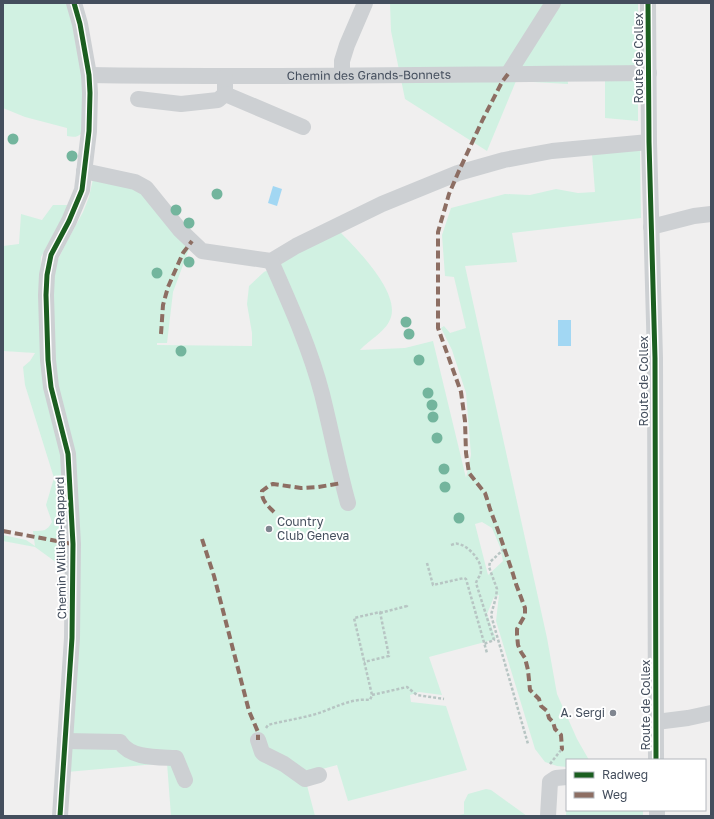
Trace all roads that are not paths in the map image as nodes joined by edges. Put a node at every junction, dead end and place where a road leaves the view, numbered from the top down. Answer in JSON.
{"nodes":[{"id":1,"x":74,"y":3,"type":"edge"},
{"id":2,"x":365,"y":3,"type":"edge"},
{"id":3,"x":553,"y":3,"type":"edge"},
{"id":4,"x":648,"y":3,"type":"edge"},
{"id":5,"x":649,"y":73,"type":"junction"},
{"id":6,"x":508,"y":74,"type":"junction"},
{"id":7,"x":89,"y":75,"type":"junction"},
{"id":8,"x":342,"y":75,"type":"junction"},
{"id":9,"x":225,"y":77,"type":"junction"},
{"id":10,"x":225,"y":94,"type":"junction"},
{"id":11,"x":138,"y":99,"type":"dead end"},
{"id":12,"x":303,"y":127,"type":"dead end"},
{"id":13,"x":649,"y":142,"type":"junction"},
{"id":14,"x":84,"y":171,"type":"junction"},
{"id":15,"x":711,"y":214,"type":"edge"},
{"id":16,"x":651,"y":227,"type":"junction"},
{"id":17,"x":271,"y":261,"type":"junction"},
{"id":18,"x":348,"y":503,"type":"dead end"},
{"id":19,"x":711,"y":712,"type":"edge"},
{"id":20,"x":656,"y":722,"type":"junction"},
{"id":21,"x":258,"y":740,"type":"road end"},
{"id":22,"x":66,"y":741,"type":"junction"},
{"id":23,"x":656,"y":759,"type":"edge"},
{"id":24,"x":319,"y":775,"type":"dead end"},
{"id":25,"x":566,"y":776,"type":"edge"},
{"id":26,"x":185,"y":780,"type":"dead end"},
{"id":27,"x":60,"y":816,"type":"edge"},
{"id":28,"x":548,"y":816,"type":"edge"}],
"edges":[{"from":1,"to":7,"type":"street","name":"Chemin William-Rappard"},
{"from":2,"to":8,"type":"street"},
{"from":3,"to":6,"type":"street"},
{"from":4,"to":5,"type":"street","name":"Route de Collex"},
{"from":5,"to":6,"type":"street","name":"Chemin des Grands-Bonnets"},
{"from":5,"to":13,"type":"street","name":"Route de Collex"},
{"from":6,"to":8,"type":"street","name":"Chemin des Grands-Bonnets"},
{"from":7,"to":9,"type":"street","name":"Chemin des Grands-Bonnets"},
{"from":7,"to":14,"type":"street","name":"Chemin William-Rappard"},
{"from":8,"to":9,"type":"street","name":"Chemin des Grands-Bonnets"},
{"from":9,"to":10,"type":"street"},
{"from":10,"to":11,"type":"street"},
{"from":10,"to":12,"type":"street"},
{"from":13,"to":16,"type":"street","name":"Route de Collex"},
{"from":13,"to":17,"type":"street"},
{"from":14,"to":17,"type":"street"},
{"from":14,"to":22,"type":"street","name":"Chemin William-Rappard"},
{"from":15,"to":16,"type":"street"},
{"from":16,"to":20,"type":"street","name":"Route de Collex"},
{"from":17,"to":18,"type":"street"},
{"from":19,"to":20,"type":"street"},
{"from":20,"to":23,"type":"street","name":"Route de Collex"},
{"from":21,"to":24,"type":"street"},
{"from":22,"to":26,"type":"street"},
{"from":22,"to":27,"type":"street","name":"Chemin William-Rappard"},
{"from":25,"to":28,"type":"street"}]}
